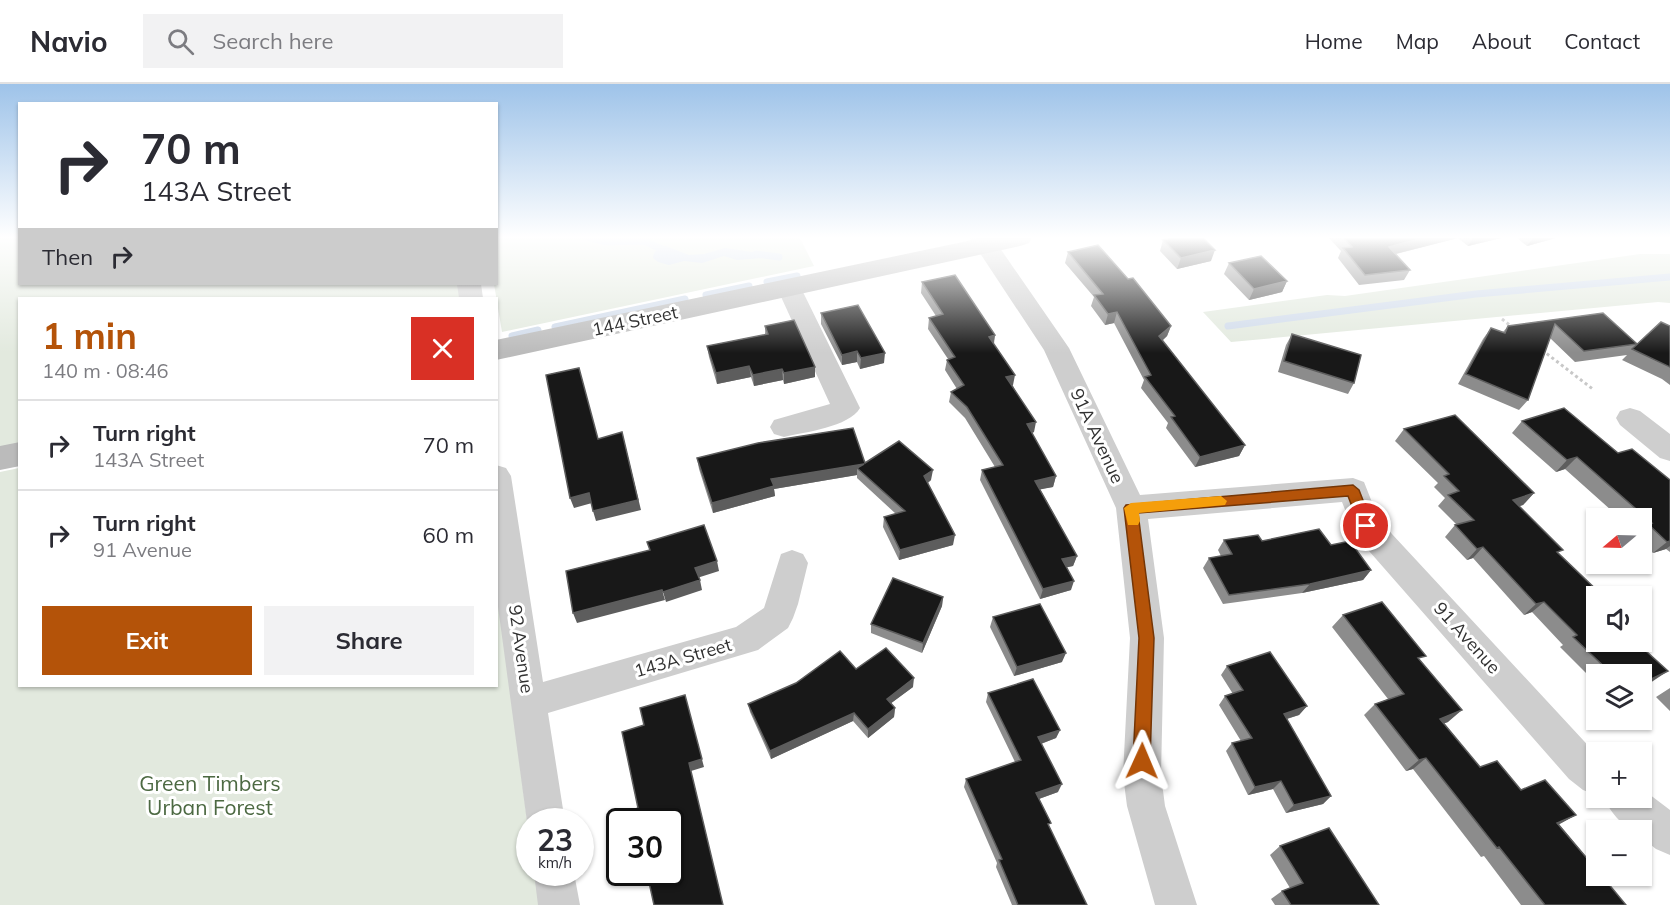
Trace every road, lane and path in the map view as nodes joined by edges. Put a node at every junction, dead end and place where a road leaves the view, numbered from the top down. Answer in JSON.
{"nodes":[{"id":1,"x":839,"y":276,"type":"edge"},
{"id":2,"x":1007,"y":276,"type":"edge"},
{"id":3,"x":789,"y":288,"type":"junction"},
{"id":4,"x":1502,"y":319,"type":"dead end"},
{"id":5,"x":1520,"y":333,"type":"edge"},
{"id":6,"x":1539,"y":347,"type":"edge"},
{"id":7,"x":498,"y":350,"type":"edge"},
{"id":8,"x":1594,"y":390,"type":"dead end"},
{"id":9,"x":1630,"y":418,"type":"dead end"},
{"id":10,"x":784,"y":427,"type":"dead end"},
{"id":11,"x":1670,"y":450,"type":"edge"},
{"id":12,"x":18,"y":454,"type":"edge"},
{"id":13,"x":0,"y":458,"type":"edge"},
{"id":14,"x":498,"y":490,"type":"edge"},
{"id":15,"x":1131,"y":508,"type":"junction"},
{"id":16,"x":792,"y":563,"type":"dead end"},
{"id":17,"x":529,"y":702,"type":"junction"},
{"id":18,"x":1586,"y":769,"type":"edge"},
{"id":19,"x":544,"y":808,"type":"edge"},
{"id":20,"x":1636,"y":808,"type":"edge"},
{"id":21,"x":1670,"y":835,"type":"edge"},
{"id":22,"x":556,"y":886,"type":"edge"},
{"id":23,"x":559,"y":905,"type":"edge"},
{"id":24,"x":1176,"y":905,"type":"edge"}],
"edges":[{"from":1,"to":3,"type":"main road","name":"144 Street"},
{"from":2,"to":15,"type":"street","name":"91A Avenue"},
{"from":3,"to":7,"type":"main road","name":"144 Street"},
{"from":3,"to":10,"type":"street"},
{"from":4,"to":5,"type":"path"},
{"from":6,"to":8,"type":"path"},
{"from":9,"to":11,"type":"street"},
{"from":12,"to":13,"type":"main road"},
{"from":14,"to":17,"type":"street","name":"92 Avenue"},
{"from":15,"to":18,"type":"street","name":"91 Avenue"},
{"from":15,"to":24,"type":"street","name":"91A Avenue"},
{"from":16,"to":17,"type":"street","name":"143A Street"},
{"from":17,"to":19,"type":"street","name":"92 Avenue"},
{"from":20,"to":21,"type":"street"},
{"from":22,"to":23,"type":"street"}]}
